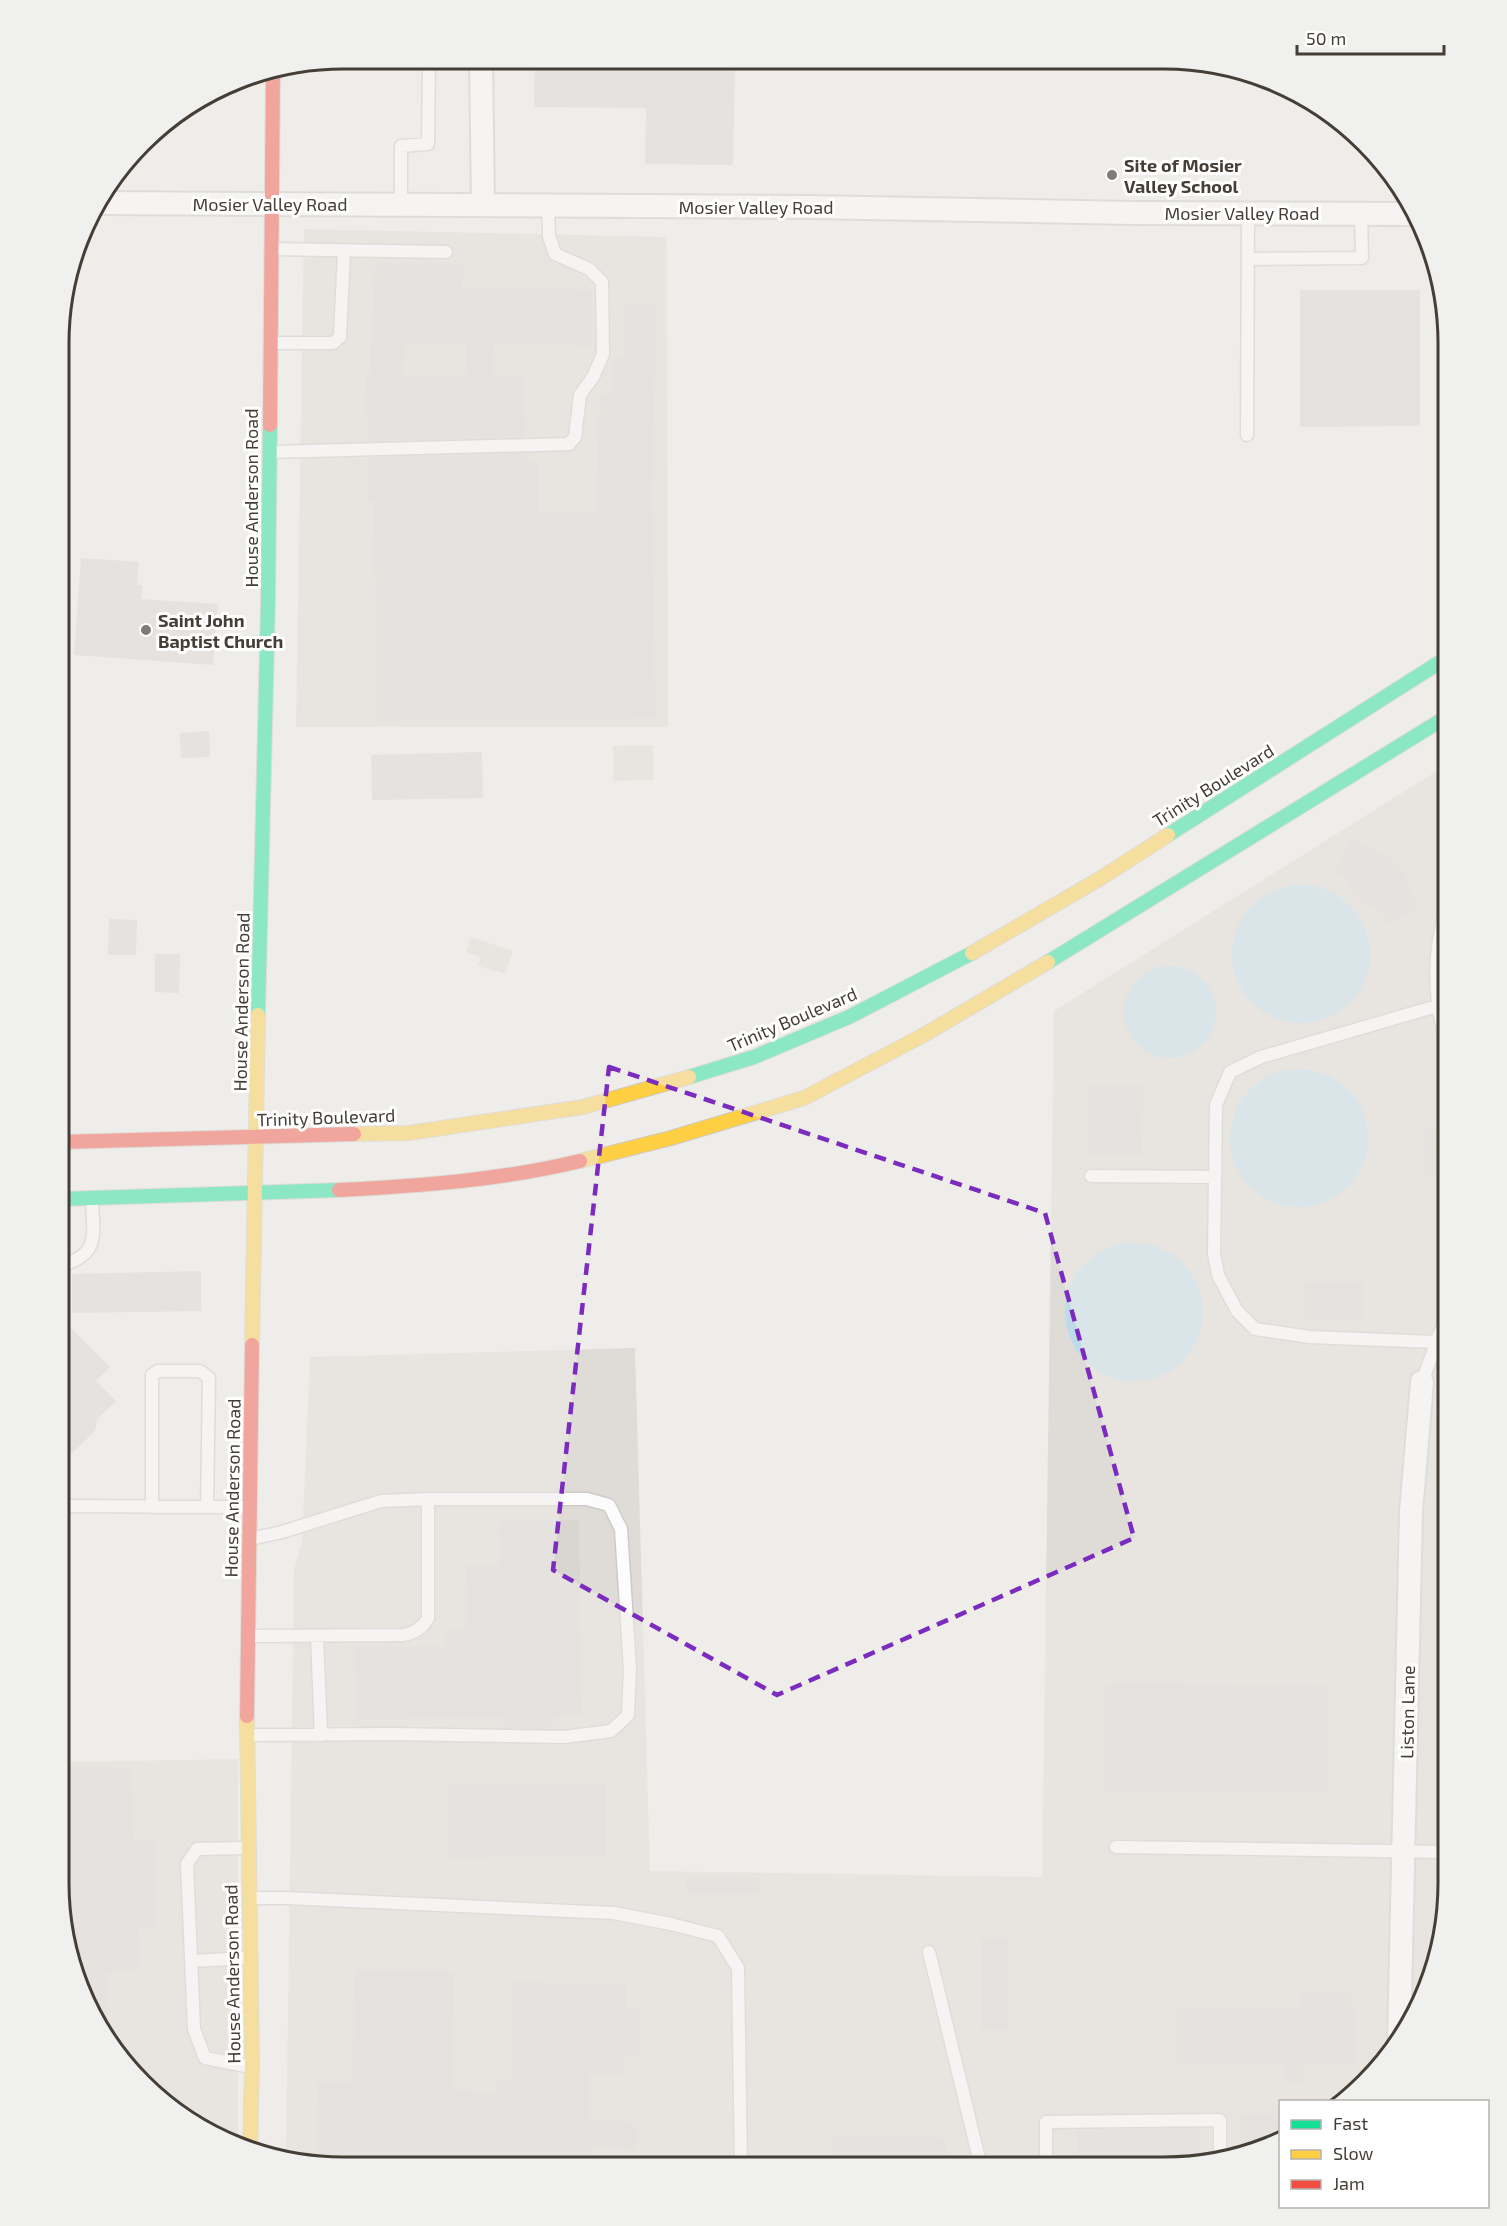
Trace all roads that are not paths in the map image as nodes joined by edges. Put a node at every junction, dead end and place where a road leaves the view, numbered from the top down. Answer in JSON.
{"nodes":[{"id":1,"x":429,"y":69,"type":"edge"},
{"id":2,"x":481,"y":69,"type":"edge"},
{"id":3,"x":273,"y":78,"type":"edge"},
{"id":4,"x":108,"y":203,"type":"edge"},
{"id":5,"x":271,"y":203,"type":"junction"},
{"id":6,"x":401,"y":204,"type":"junction"},
{"id":7,"x":483,"y":205,"type":"junction"},
{"id":8,"x":548,"y":205,"type":"junction"},
{"id":9,"x":1248,"y":213,"type":"junction"},
{"id":10,"x":1361,"y":214,"type":"junction"},
{"id":11,"x":1406,"y":214,"type":"edge"},
{"id":12,"x":271,"y":249,"type":"junction"},
{"id":13,"x":344,"y":250,"type":"junction"},
{"id":14,"x":446,"y":252,"type":"dead end"},
{"id":15,"x":1248,"y":259,"type":"junction"},
{"id":16,"x":270,"y":343,"type":"junction"},
{"id":17,"x":1247,"y":435,"type":"dead end"},
{"id":18,"x":269,"y":452,"type":"junction"},
{"id":19,"x":1438,"y":664,"type":"edge"},
{"id":20,"x":1438,"y":722,"type":"edge"},
{"id":21,"x":1438,"y":990,"type":"edge"},
{"id":22,"x":1437,"y":1006,"type":"junction"},
{"id":23,"x":1438,"y":1010,"type":"edge"},
{"id":24,"x":256,"y":1138,"type":"junction"},
{"id":25,"x":69,"y":1142,"type":"edge"},
{"id":26,"x":1091,"y":1176,"type":"dead end"},
{"id":27,"x":1215,"y":1177,"type":"junction"},
{"id":28,"x":254,"y":1194,"type":"junction"},
{"id":29,"x":69,"y":1199,"type":"edge"},
{"id":30,"x":92,"y":1199,"type":"junction"},
{"id":31,"x":69,"y":1263,"type":"edge"},
{"id":32,"x":1438,"y":1335,"type":"edge"},
{"id":33,"x":1435,"y":1342,"type":"junction"},
{"id":34,"x":1422,"y":1382,"type":"joint"},
{"id":35,"x":428,"y":1499,"type":"junction"},
{"id":36,"x":69,"y":1506,"type":"edge"},
{"id":37,"x":152,"y":1507,"type":"junction"},
{"id":38,"x":207,"y":1507,"type":"junction"},
{"id":39,"x":249,"y":1508,"type":"junction"},
{"id":40,"x":249,"y":1539,"type":"junction"},
{"id":41,"x":248,"y":1636,"type":"junction"},
{"id":42,"x":317,"y":1636,"type":"junction"},
{"id":43,"x":246,"y":1735,"type":"junction"},
{"id":44,"x":321,"y":1735,"type":"junction"},
{"id":45,"x":1116,"y":1847,"type":"dead end"},
{"id":46,"x":247,"y":1848,"type":"junction"},
{"id":47,"x":1404,"y":1851,"type":"junction"},
{"id":48,"x":1438,"y":1852,"type":"edge"},
{"id":49,"x":248,"y":1898,"type":"junction"},
{"id":50,"x":929,"y":1952,"type":"dead end"},
{"id":51,"x":249,"y":1958,"type":"junction"},
{"id":52,"x":191,"y":1961,"type":"junction"},
{"id":53,"x":1400,"y":2022,"type":"edge"},
{"id":54,"x":252,"y":2067,"type":"junction"},
{"id":55,"x":250,"y":2140,"type":"edge"},
{"id":56,"x":1220,"y":2152,"type":"edge"},
{"id":57,"x":741,"y":2157,"type":"edge"},
{"id":58,"x":979,"y":2157,"type":"edge"},
{"id":59,"x":1046,"y":2157,"type":"edge"}],
"edges":[{"from":1,"to":6,"type":"lane"},
{"from":2,"to":7,"type":"street"},
{"from":3,"to":5,"type":"main road","name":"House Anderson Road"},
{"from":4,"to":5,"type":"street","name":"Mosier Valley Road"},
{"from":5,"to":6,"type":"street","name":"Mosier Valley Road"},
{"from":5,"to":12,"type":"main road","name":"House Anderson Road"},
{"from":6,"to":7,"type":"street","name":"Mosier Valley Road"},
{"from":7,"to":8,"type":"street","name":"Mosier Valley Road"},
{"from":8,"to":9,"type":"street","name":"Mosier Valley Road"},
{"from":8,"to":18,"type":"lane"},
{"from":9,"to":10,"type":"street","name":"Mosier Valley Road"},
{"from":9,"to":15,"type":"lane"},
{"from":10,"to":11,"type":"street","name":"Mosier Valley Road"},
{"from":10,"to":15,"type":"lane"},
{"from":12,"to":13,"type":"lane"},
{"from":12,"to":16,"type":"main road","name":"House Anderson Road"},
{"from":13,"to":14,"type":"lane"},
{"from":13,"to":16,"type":"lane"},
{"from":15,"to":17,"type":"lane"},
{"from":16,"to":18,"type":"main road","name":"House Anderson Road"},
{"from":18,"to":24,"type":"main road","name":"House Anderson Road"},
{"from":19,"to":24,"type":"main road","name":"Trinity Boulevard"},
{"from":20,"to":28,"type":"main road"},
{"from":21,"to":22,"type":"lane"},
{"from":22,"to":23,"type":"lane"},
{"from":22,"to":27,"type":"lane"},
{"from":24,"to":25,"type":"main road","name":"Trinity Boulevard"},
{"from":24,"to":28,"type":"main road","name":"House Anderson Road"},
{"from":26,"to":27,"type":"lane"},
{"from":27,"to":33,"type":"lane"},
{"from":28,"to":30,"type":"main road"},
{"from":28,"to":39,"type":"main road","name":"House Anderson Road"},
{"from":29,"to":30,"type":"main road"},
{"from":30,"to":31,"type":"lane"},
{"from":32,"to":33,"type":"lane"},
{"from":33,"to":34,"type":"lane"},
{"from":34,"to":47,"type":"street","name":"Liston Lane"},
{"from":35,"to":40,"type":"lane"},
{"from":35,"to":42,"type":"lane"},
{"from":35,"to":44,"type":"lane"},
{"from":36,"to":37,"type":"lane"},
{"from":37,"to":38,"type":"lane"},
{"from":37,"to":38,"type":"lane"},
{"from":38,"to":39,"type":"lane"},
{"from":39,"to":40,"type":"main road","name":"House Anderson Road"},
{"from":40,"to":41,"type":"main road","name":"House Anderson Road"},
{"from":41,"to":42,"type":"lane"},
{"from":41,"to":43,"type":"main road","name":"House Anderson Road"},
{"from":42,"to":44,"type":"lane"},
{"from":43,"to":44,"type":"lane"},
{"from":43,"to":46,"type":"main road","name":"House Anderson Road"},
{"from":45,"to":47,"type":"lane"},
{"from":46,"to":49,"type":"main road","name":"House Anderson Road"},
{"from":46,"to":52,"type":"lane"},
{"from":47,"to":48,"type":"lane"},
{"from":47,"to":53,"type":"street","name":"Liston Lane"},
{"from":49,"to":51,"type":"main road","name":"House Anderson Road"},
{"from":49,"to":57,"type":"lane"},
{"from":50,"to":58,"type":"lane"},
{"from":51,"to":52,"type":"lane"},
{"from":51,"to":54,"type":"main road","name":"House Anderson Road"},
{"from":52,"to":54,"type":"lane"},
{"from":54,"to":55,"type":"main road","name":"House Anderson Road"},
{"from":56,"to":59,"type":"lane"}]}
